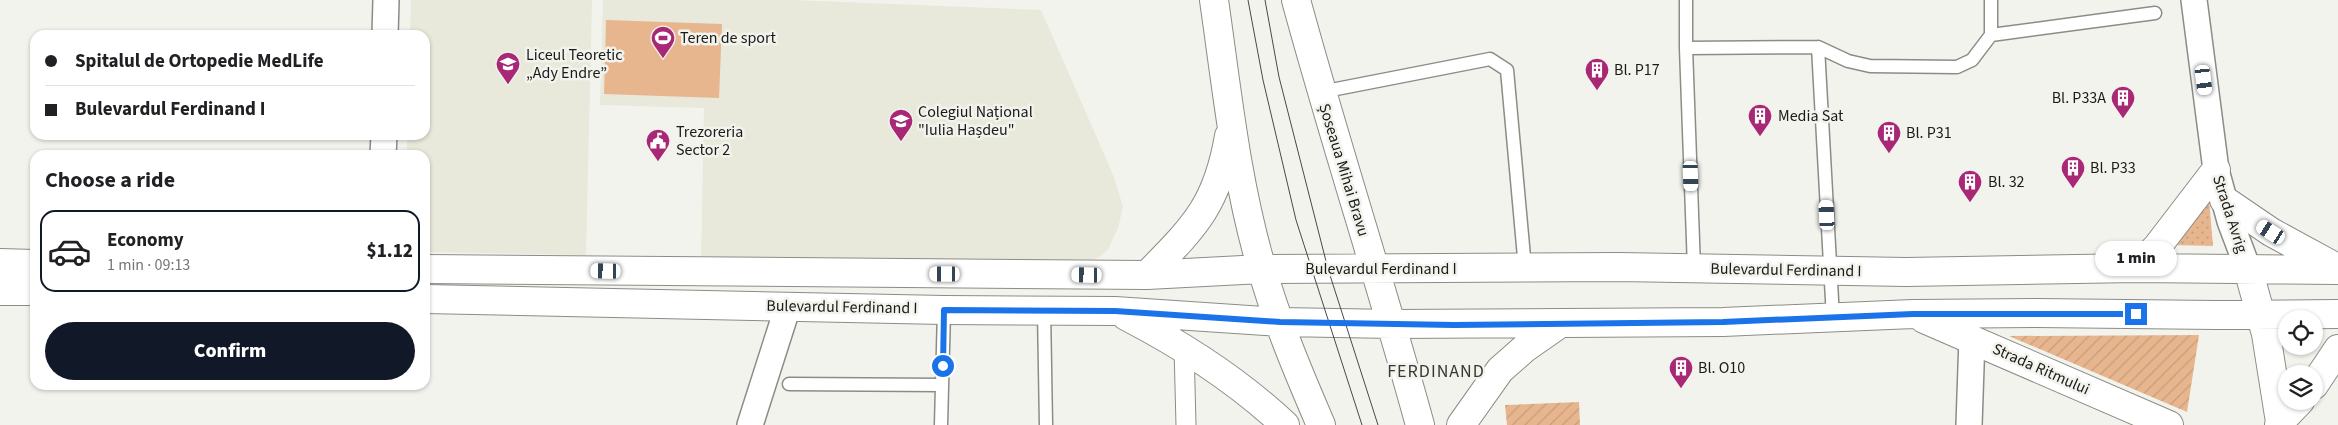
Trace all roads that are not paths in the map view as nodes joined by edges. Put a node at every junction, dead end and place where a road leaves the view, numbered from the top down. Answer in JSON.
{"nodes":[{"id":1,"x":386,"y":0,"type":"edge"},
{"id":2,"x":1214,"y":0,"type":"edge"},
{"id":3,"x":1296,"y":0,"type":"edge"},
{"id":4,"x":1686,"y":0,"type":"edge"},
{"id":5,"x":1991,"y":0,"type":"edge"},
{"id":6,"x":2194,"y":0,"type":"edge"},
{"id":7,"x":2155,"y":13,"type":"dead end"},
{"id":8,"x":385,"y":30,"type":"edge"},
{"id":9,"x":1991,"y":35,"type":"junction"},
{"id":10,"x":1818,"y":47,"type":"junction"},
{"id":11,"x":1686,"y":48,"type":"junction"},
{"id":12,"x":1321,"y":92,"type":"junction"},
{"id":13,"x":1229,"y":107,"type":"junction"},
{"id":14,"x":2216,"y":170,"type":"junction"},
{"id":15,"x":2224,"y":200,"type":"junction"},
{"id":16,"x":0,"y":263,"type":"edge"},
{"id":17,"x":30,"y":264,"type":"edge"},
{"id":18,"x":1524,"y":268,"type":"junction"},
{"id":19,"x":1694,"y":268,"type":"junction"},
{"id":20,"x":2136,"y":268,"type":"junction"},
{"id":21,"x":430,"y":269,"type":"edge"},
{"id":22,"x":1262,"y":269,"type":"junction"},
{"id":23,"x":2248,"y":269,"type":"junction"},
{"id":24,"x":2338,"y":269,"type":"edge"},
{"id":25,"x":1375,"y":270,"type":"junction"},
{"id":26,"x":1830,"y":271,"type":"junction"},
{"id":27,"x":1046,"y":274,"type":"junction"},
{"id":28,"x":1146,"y":276,"type":"junction"},
{"id":29,"x":0,"y":291,"type":"edge"},
{"id":30,"x":30,"y":291,"type":"edge"},
{"id":31,"x":430,"y":298,"type":"edge"},
{"id":32,"x":788,"y":306,"type":"junction"},
{"id":33,"x":944,"y":310,"type":"junction"},
{"id":34,"x":1044,"y":310,"type":"junction"},
{"id":35,"x":1115,"y":311,"type":"junction"},
{"id":36,"x":2261,"y":313,"type":"junction"},
{"id":37,"x":1913,"y":314,"type":"junction"},
{"id":38,"x":2338,"y":314,"type":"edge"},
{"id":39,"x":1833,"y":318,"type":"junction"},
{"id":40,"x":1280,"y":322,"type":"junction"},
{"id":41,"x":1393,"y":324,"type":"junction"},
{"id":42,"x":1558,"y":324,"type":"junction"},
{"id":43,"x":1972,"y":338,"type":"junction"},
{"id":44,"x":1184,"y":347,"type":"junction"},
{"id":45,"x":2338,"y":349,"type":"edge"},
{"id":46,"x":2323,"y":372,"type":"edge"},
{"id":47,"x":789,"y":384,"type":"dead end"},
{"id":48,"x":942,"y":385,"type":"junction"},
{"id":49,"x":2291,"y":410,"type":"edge"},
{"id":50,"x":1268,"y":423,"type":"edge"},
{"id":51,"x":2279,"y":423,"type":"edge"},
{"id":52,"x":750,"y":425,"type":"edge"},
{"id":53,"x":941,"y":425,"type":"edge"},
{"id":54,"x":1046,"y":425,"type":"edge"},
{"id":55,"x":1186,"y":425,"type":"edge"},
{"id":56,"x":1321,"y":425,"type":"edge"},
{"id":57,"x":1420,"y":425,"type":"edge"},
{"id":58,"x":1461,"y":425,"type":"edge"},
{"id":59,"x":1969,"y":425,"type":"edge"},
{"id":60,"x":2169,"y":425,"type":"edge"}],
"edges":[{"from":1,"to":8,"type":"street"},
{"from":2,"to":13,"type":"main road"},
{"from":3,"to":12,"type":"main road","name":"Șoseaua Mihai Bravu"},
{"from":4,"to":11,"type":"lane"},
{"from":5,"to":9,"type":"lane"},
{"from":6,"to":14,"type":"street","name":"Strada Avrig"},
{"from":7,"to":9,"type":"lane"},
{"from":9,"to":10,"type":"lane"},
{"from":10,"to":11,"type":"lane"},
{"from":10,"to":26,"type":"lane"},
{"from":11,"to":19,"type":"lane"},
{"from":12,"to":18,"type":"lane"},
{"from":12,"to":25,"type":"main road","name":"Șoseaua Mihai Bravu"},
{"from":13,"to":22,"type":"main road"},
{"from":13,"to":28,"type":"main road"},
{"from":14,"to":15,"type":"street","name":"Strada Avrig"},
{"from":14,"to":20,"type":"main road"},
{"from":15,"to":23,"type":"street","name":"Strada Avrig"},
{"from":15,"to":24,"type":"main road"},
{"from":16,"to":17,"type":"main road"},
{"from":18,"to":19,"type":"main road","name":"Bulevardul Ferdinand I"},
{"from":18,"to":25,"type":"main road","name":"Bulevardul Ferdinand I"},
{"from":19,"to":26,"type":"main road","name":"Bulevardul Ferdinand I"},
{"from":20,"to":23,"type":"main road","name":"Bulevardul Ferdinand I"},
{"from":20,"to":26,"type":"main road","name":"Bulevardul Ferdinand I"},
{"from":21,"to":27,"type":"main road","name":"Bulevardul Ferdinand I"},
{"from":22,"to":25,"type":"main road","name":"Bulevardul Ferdinand I"},
{"from":22,"to":28,"type":"main road","name":"Bulevardul Ferdinand I"},
{"from":22,"to":40,"type":"main road"},
{"from":23,"to":24,"type":"main road","name":"Bulevardul Ferdinand I"},
{"from":23,"to":36,"type":"main road","name":"Strada Avrig"},
{"from":25,"to":41,"type":"main road","name":"Șoseaua Mihai Bravu"},
{"from":26,"to":39,"type":"lane"},
{"from":27,"to":28,"type":"main road","name":"Bulevardul Ferdinand I"},
{"from":27,"to":35,"type":"main road"},
{"from":29,"to":30,"type":"main road"},
{"from":31,"to":32,"type":"main road","name":"Bulevardul Ferdinand I"},
{"from":32,"to":33,"type":"main road","name":"Bulevardul Ferdinand I"},
{"from":32,"to":52,"type":"street"},
{"from":33,"to":34,"type":"main road","name":"Bulevardul Ferdinand I"},
{"from":33,"to":48,"type":"lane"},
{"from":34,"to":35,"type":"main road","name":"Bulevardul Ferdinand I"},
{"from":34,"to":54,"type":"lane"},
{"from":35,"to":40,"type":"main road","name":"Bulevardul Ferdinand I"},
{"from":35,"to":44,"type":"main road"},
{"from":36,"to":37,"type":"main road","name":"Bulevardul Ferdinand I"},
{"from":36,"to":38,"type":"main road","name":"Bulevardul Ferdinand I"},
{"from":36,"to":51,"type":"main road","name":"Strada Avrig"},
{"from":37,"to":39,"type":"main road","name":"Bulevardul Ferdinand I"},
{"from":37,"to":43,"type":"main road","name":"Strada Ritmului"},
{"from":39,"to":42,"type":"main road","name":"Bulevardul Ferdinand I"},
{"from":40,"to":41,"type":"main road","name":"Bulevardul Ferdinand I"},
{"from":40,"to":56,"type":"main road"},
{"from":41,"to":42,"type":"main road","name":"Bulevardul Ferdinand I"},
{"from":41,"to":57,"type":"main road","name":"Șoseaua Mihai Bravu"},
{"from":42,"to":58,"type":"main road"},
{"from":43,"to":59,"type":"street"},
{"from":43,"to":60,"type":"main road","name":"Strada Ritmului"},
{"from":44,"to":50,"type":"main road"},
{"from":44,"to":55,"type":"street"},
{"from":45,"to":46,"type":"main road"},
{"from":47,"to":48,"type":"lane"},
{"from":48,"to":53,"type":"lane"},
{"from":49,"to":51,"type":"main road"}]}
